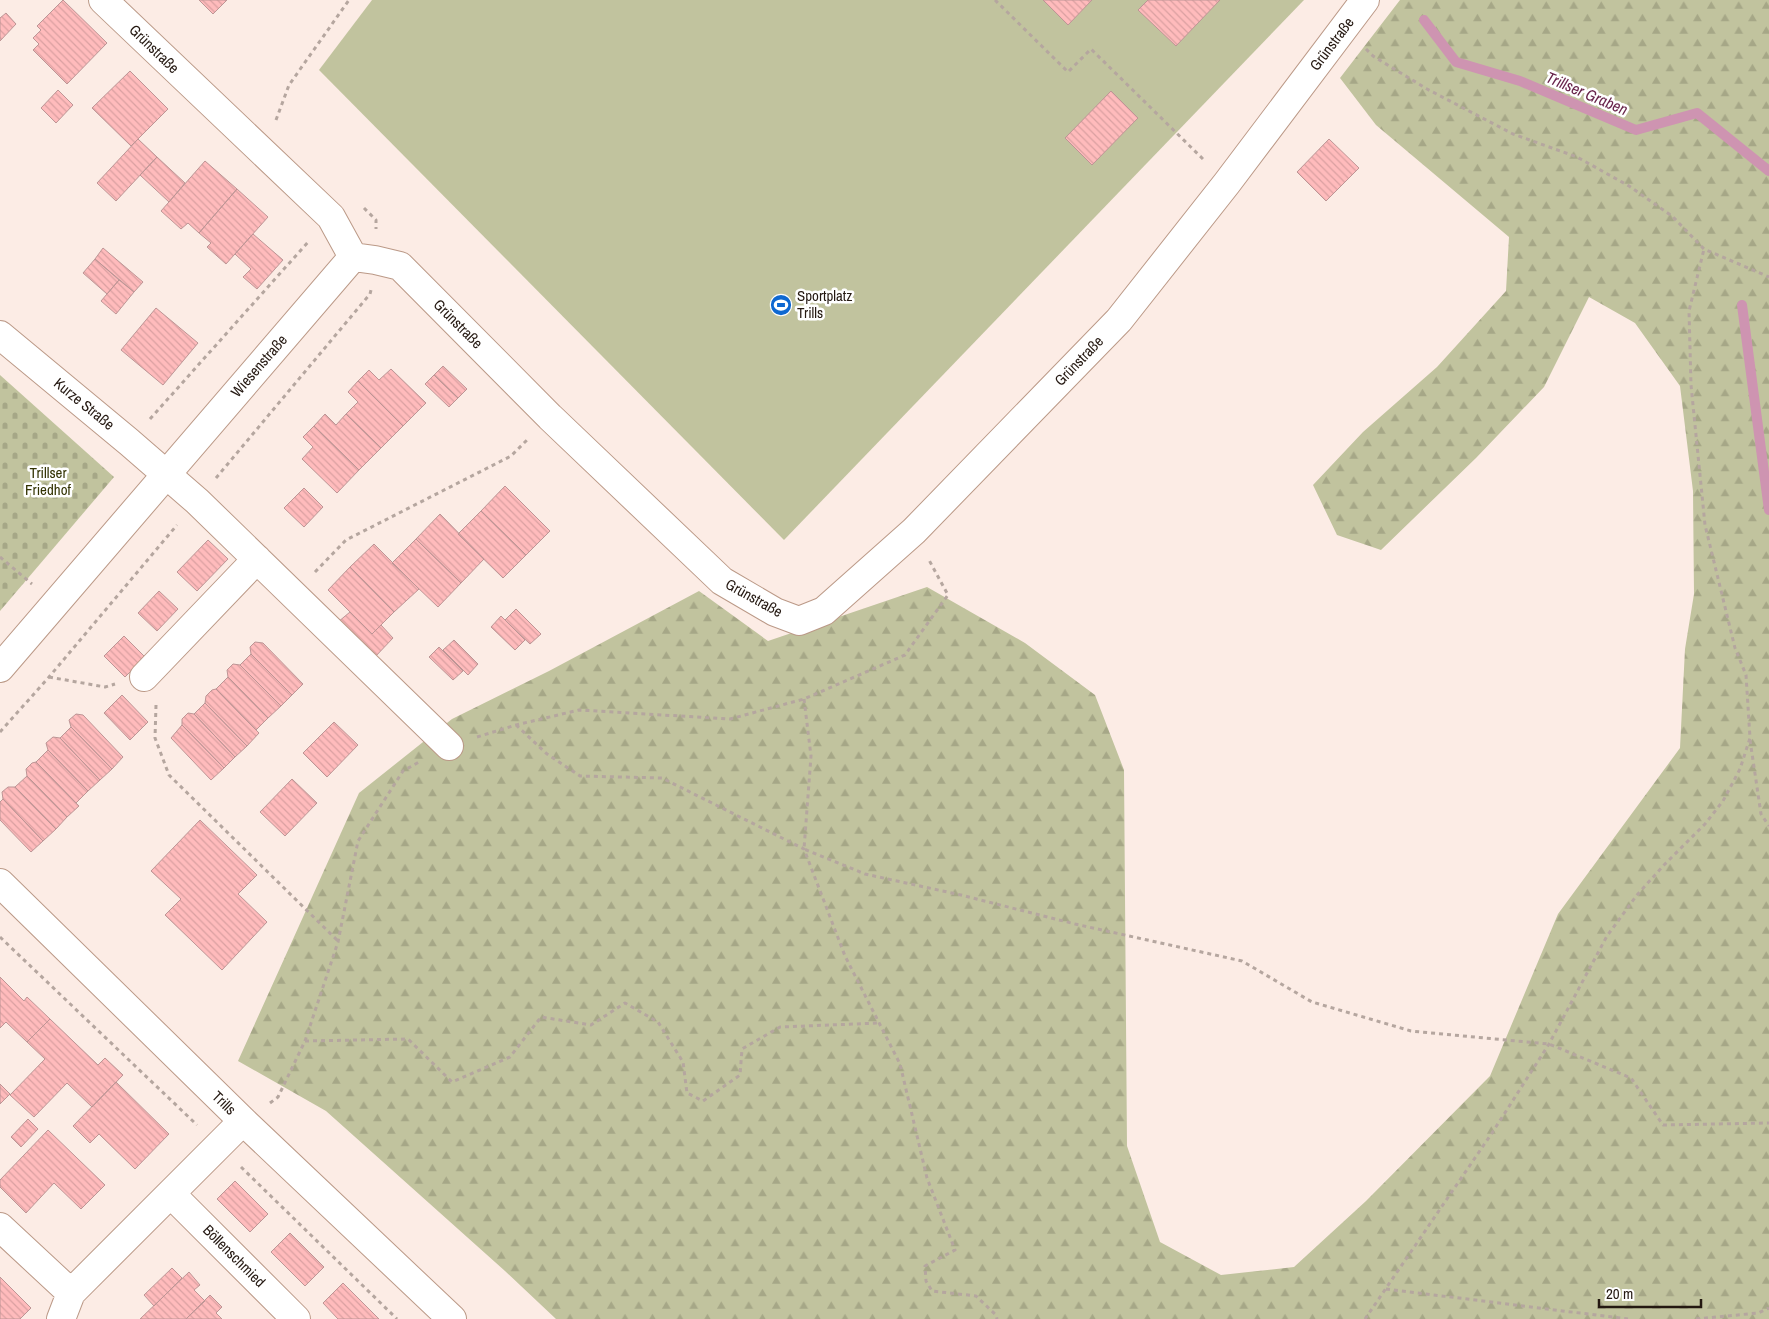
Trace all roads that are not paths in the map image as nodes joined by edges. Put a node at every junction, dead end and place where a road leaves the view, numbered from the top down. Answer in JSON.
{"nodes":[{"id":1,"x":103,"y":0,"type":"edge"},
{"id":2,"x":1365,"y":0,"type":"edge"},
{"id":3,"x":353,"y":257,"type":"junction"},
{"id":4,"x":0,"y":335,"type":"edge"},
{"id":5,"x":166,"y":474,"type":"junction"},
{"id":6,"x":257,"y":559,"type":"junction"},
{"id":7,"x":0,"y":668,"type":"edge"},
{"id":8,"x":144,"y":677,"type":"road end"},
{"id":9,"x":449,"y":746,"type":"road end"},
{"id":10,"x":0,"y":883,"type":"edge"},
{"id":11,"x":243,"y":1122,"type":"junction"},
{"id":12,"x":171,"y":1194,"type":"junction"},
{"id":13,"x":0,"y":1227,"type":"edge"},
{"id":14,"x":71,"y":1293,"type":"junction"},
{"id":15,"x":61,"y":1319,"type":"edge"},
{"id":16,"x":296,"y":1319,"type":"edge"},
{"id":17,"x":452,"y":1319,"type":"edge"}],
"edges":[{"from":1,"to":3,"type":"street","name":"Grünstraße"},
{"from":2,"to":3,"type":"street","name":"Grünstraße"},
{"from":3,"to":5,"type":"street","name":"Wiesenstraße"},
{"from":4,"to":5,"type":"street","name":"Kurze Straße"},
{"from":5,"to":6,"type":"street"},
{"from":5,"to":7,"type":"street","name":"Wiesenstraße"},
{"from":6,"to":8,"type":"street"},
{"from":6,"to":9,"type":"street"},
{"from":10,"to":11,"type":"street","name":"Trills"},
{"from":11,"to":12,"type":"street"},
{"from":11,"to":17,"type":"street","name":"Trills"},
{"from":12,"to":14,"type":"street"},
{"from":12,"to":16,"type":"street","name":"Böllenschmied"},
{"from":13,"to":14,"type":"street"},
{"from":14,"to":15,"type":"street"}]}
